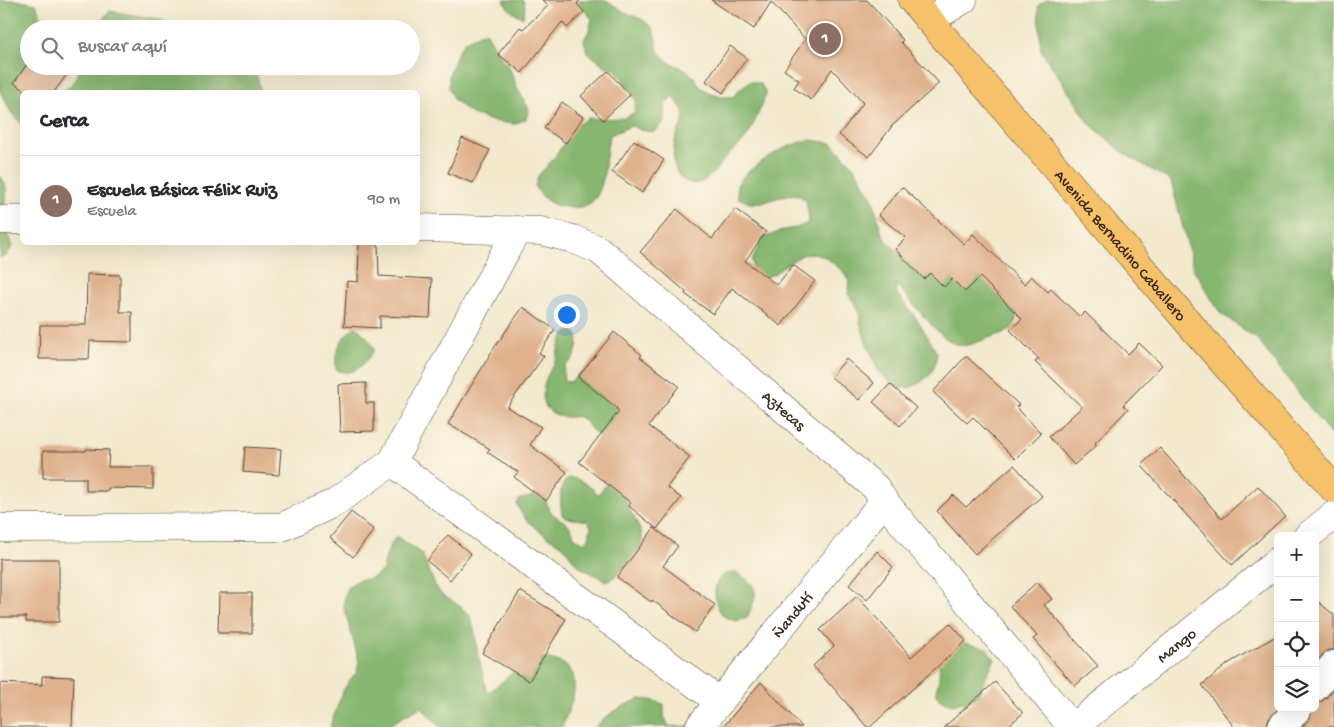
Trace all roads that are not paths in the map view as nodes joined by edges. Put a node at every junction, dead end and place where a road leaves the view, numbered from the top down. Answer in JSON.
{"nodes":[{"id":1,"x":963,"y":0,"type":"edge"},
{"id":2,"x":920,"y":10,"type":"edge"},
{"id":3,"x":0,"y":220,"type":"edge"},
{"id":4,"x":20,"y":220,"type":"edge"},
{"id":5,"x":420,"y":228,"type":"edge"},
{"id":6,"x":517,"y":230,"type":"junction"},
{"id":7,"x":392,"y":462,"type":"junction"},
{"id":8,"x":1334,"y":489,"type":"edge"},
{"id":9,"x":884,"y":501,"type":"junction"},
{"id":10,"x":1334,"y":514,"type":"edge"},
{"id":11,"x":0,"y":528,"type":"edge"},
{"id":12,"x":1313,"y":532,"type":"edge"},
{"id":13,"x":1274,"y":563,"type":"edge"},
{"id":14,"x":1334,"y":665,"type":"edge"},
{"id":15,"x":1319,"y":682,"type":"edge"},
{"id":16,"x":720,"y":702,"type":"junction"},
{"id":17,"x":1295,"y":712,"type":"edge"},
{"id":18,"x":699,"y":727,"type":"edge"},
{"id":19,"x":1073,"y":727,"type":"edge"},
{"id":20,"x":1282,"y":727,"type":"edge"}],
"edges":[{"from":1,"to":2,"type":"street"},
{"from":2,"to":8,"type":"main road","name":"Avenida Bernadino Caballero"},
{"from":3,"to":4,"type":"street"},
{"from":5,"to":6,"type":"street","name":"Aztecas"},
{"from":6,"to":7,"type":"street"},
{"from":6,"to":9,"type":"street","name":"Aztecas"},
{"from":7,"to":11,"type":"street"},
{"from":7,"to":16,"type":"street"},
{"from":9,"to":16,"type":"street","name":"Ñandutí"},
{"from":9,"to":19,"type":"street","name":"Aztecas"},
{"from":10,"to":12,"type":"street"},
{"from":13,"to":19,"type":"street","name":"Mango"},
{"from":14,"to":15,"type":"street"},
{"from":16,"to":18,"type":"street","name":"Ñandutí"},
{"from":17,"to":20,"type":"street"}]}
